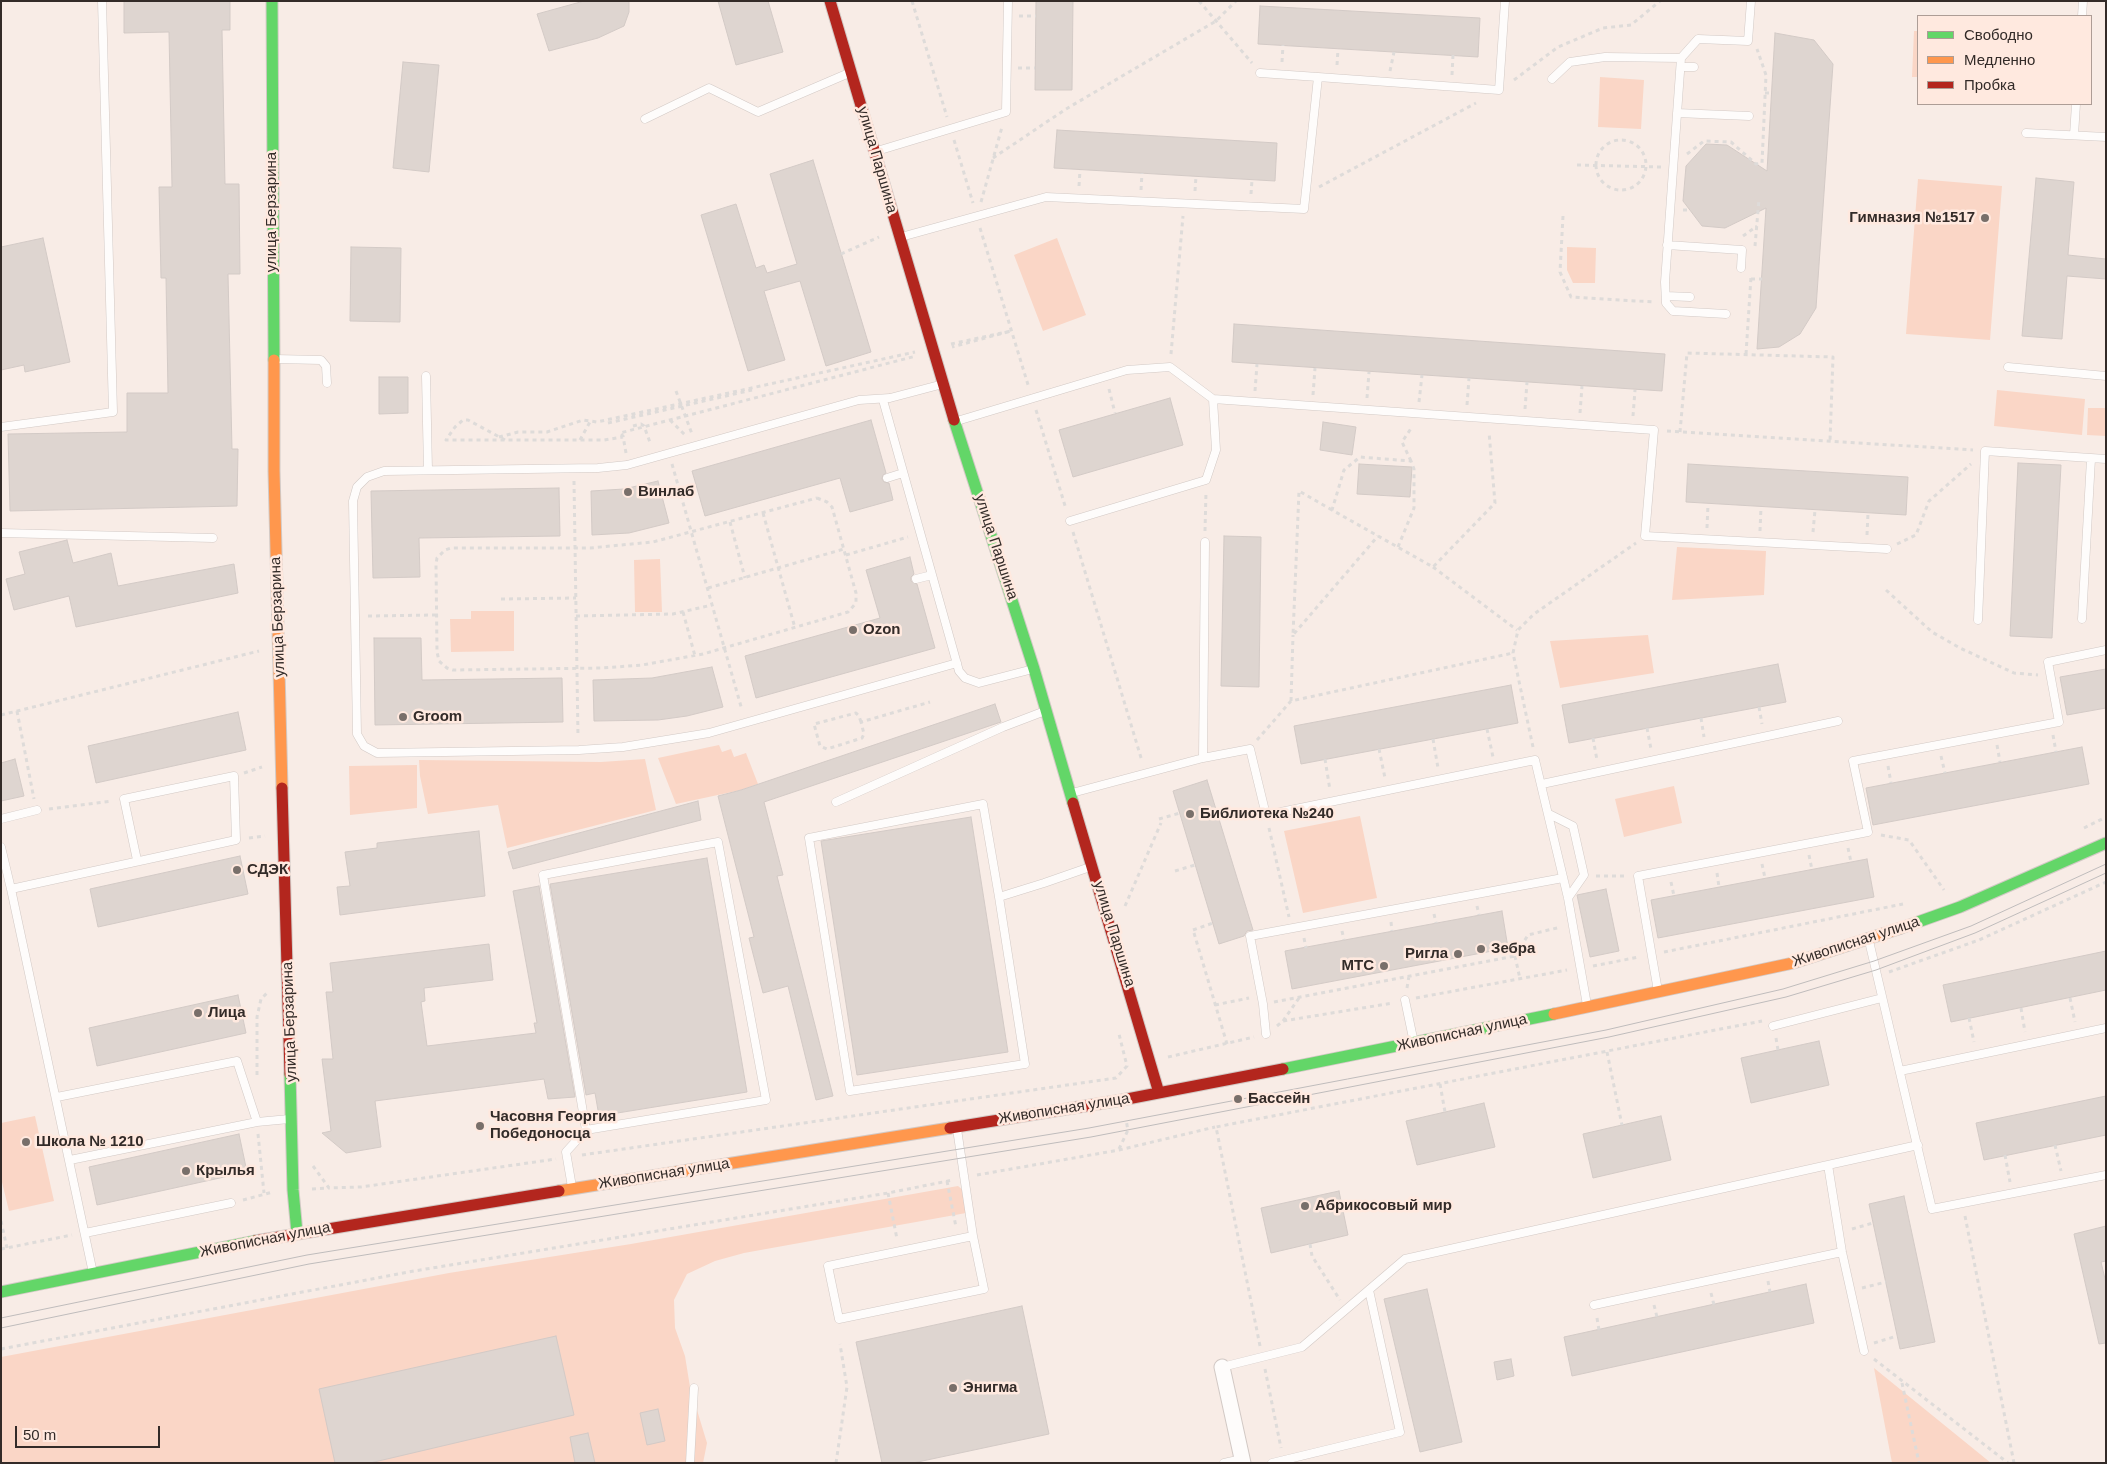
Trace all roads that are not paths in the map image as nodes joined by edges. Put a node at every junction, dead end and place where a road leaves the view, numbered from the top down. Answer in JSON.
{"nodes":[{"id":1,"x":102,"y":1,"type":"edge"},
{"id":2,"x":272,"y":1,"type":"edge"},
{"id":3,"x":830,"y":1,"type":"edge"},
{"id":4,"x":1008,"y":1,"type":"edge"},
{"id":5,"x":1505,"y":1,"type":"edge"},
{"id":6,"x":1751,"y":1,"type":"edge"},
{"id":7,"x":2083,"y":1,"type":"edge"},
{"id":8,"x":2082,"y":15,"type":"edge"},
{"id":9,"x":1681,"y":58,"type":"junction"},
{"id":10,"x":1681,"y":67,"type":"junction"},
{"id":11,"x":1694,"y":67,"type":"dead end"},
{"id":12,"x":851,"y":72,"type":"junction"},
{"id":13,"x":1260,"y":73,"type":"road end"},
{"id":14,"x":1318,"y":77,"type":"junction"},
{"id":15,"x":1552,"y":80,"type":"dead end"},
{"id":16,"x":2076,"y":105,"type":"edge"},
{"id":17,"x":1677,"y":113,"type":"junction"},
{"id":18,"x":1749,"y":116,"type":"dead end"},
{"id":19,"x":645,"y":119,"type":"dead end"},
{"id":20,"x":2026,"y":132,"type":"dead end"},
{"id":21,"x":2074,"y":135,"type":"junction"},
{"id":22,"x":2106,"y":137,"type":"edge"},
{"id":23,"x":875,"y":152,"type":"junction"},
{"id":24,"x":900,"y":238,"type":"junction"},
{"id":25,"x":1667,"y":245,"type":"junction"},
{"id":26,"x":1740,"y":268,"type":"dead end"},
{"id":27,"x":1690,"y":297,"type":"dead end"},
{"id":28,"x":1666,"y":299,"type":"junction"},
{"id":29,"x":1726,"y":314,"type":"dead end"},
{"id":30,"x":273,"y":360,"type":"junction"},
{"id":31,"x":2008,"y":367,"type":"dead end"},
{"id":32,"x":426,"y":376,"type":"dead end"},
{"id":33,"x":2106,"y":376,"type":"edge"},
{"id":34,"x":327,"y":383,"type":"dead end"},
{"id":35,"x":944,"y":384,"type":"junction"},
{"id":36,"x":1213,"y":399,"type":"junction"},
{"id":37,"x":883,"y":400,"type":"junction"},
{"id":38,"x":955,"y":422,"type":"junction"},
{"id":39,"x":1,"y":427,"type":"edge"},
{"id":40,"x":2091,"y":459,"type":"junction"},
{"id":41,"x":2106,"y":459,"type":"edge"},
{"id":42,"x":428,"y":470,"type":"junction"},
{"id":43,"x":903,"y":473,"type":"junction"},
{"id":44,"x":887,"y":478,"type":"dead end"},
{"id":45,"x":1070,"y":521,"type":"dead end"},
{"id":46,"x":1,"y":533,"type":"edge"},
{"id":47,"x":213,"y":538,"type":"dead end"},
{"id":48,"x":1205,"y":542,"type":"road end"},
{"id":49,"x":1888,"y":549,"type":"road end"},
{"id":50,"x":932,"y":574,"type":"junction"},
{"id":51,"x":916,"y":579,"type":"dead end"},
{"id":52,"x":2082,"y":619,"type":"dead end"},
{"id":53,"x":1978,"y":620,"type":"dead end"},
{"id":54,"x":2106,"y":650,"type":"edge"},
{"id":55,"x":957,"y":663,"type":"junction"},
{"id":56,"x":1034,"y":669,"type":"junction"},
{"id":57,"x":1047,"y":710,"type":"junction"},
{"id":58,"x":1838,"y":721,"type":"dead end"},
{"id":59,"x":1203,"y":758,"type":"junction"},
{"id":60,"x":1542,"y":784,"type":"junction"},
{"id":61,"x":1072,"y":793,"type":"junction"},
{"id":62,"x":836,"y":802,"type":"dead end"},
{"id":63,"x":37,"y":810,"type":"road end"},
{"id":64,"x":1549,"y":814,"type":"junction"},
{"id":65,"x":1,"y":819,"type":"edge"},
{"id":66,"x":2106,"y":843,"type":"edge"},
{"id":67,"x":1,"y":846,"type":"edge"},
{"id":68,"x":137,"y":860,"type":"junction"},
{"id":69,"x":1093,"y":866,"type":"junction"},
{"id":70,"x":1563,"y":878,"type":"junction"},
{"id":71,"x":11,"y":889,"type":"junction"},
{"id":72,"x":1000,"y":896,"type":"junction"},
{"id":73,"x":1568,"y":898,"type":"junction"},
{"id":74,"x":1869,"y":939,"type":"junction"},
{"id":75,"x":1658,"y":991,"type":"junction"},
{"id":76,"x":1881,"y":994,"type":"junction"},
{"id":77,"x":1405,"y":1000,"type":"road end"},
{"id":78,"x":1587,"y":1006,"type":"junction"},
{"id":79,"x":1771,"y":1022,"type":"road end"},
{"id":80,"x":2106,"y":1028,"type":"edge"},
{"id":81,"x":1266,"y":1034,"type":"road end"},
{"id":82,"x":1414,"y":1044,"type":"junction"},
{"id":83,"x":1900,"y":1071,"type":"junction"},
{"id":84,"x":1160,"y":1094,"type":"junction"},
{"id":85,"x":57,"y":1097,"type":"junction"},
{"id":86,"x":292,"y":1119,"type":"junction"},
{"id":87,"x":257,"y":1122,"type":"junction"},
{"id":88,"x":957,"y":1127,"type":"junction"},
{"id":89,"x":586,"y":1130,"type":"junction"},
{"id":90,"x":1918,"y":1145,"type":"junction"},
{"id":91,"x":70,"y":1160,"type":"junction"},
{"id":92,"x":1828,"y":1165,"type":"junction"},
{"id":93,"x":2106,"y":1175,"type":"edge"},
{"id":94,"x":572,"y":1188,"type":"junction"},
{"id":95,"x":231,"y":1203,"type":"road end"},
{"id":96,"x":85,"y":1233,"type":"junction"},
{"id":97,"x":297,"y":1233,"type":"junction"},
{"id":98,"x":973,"y":1236,"type":"junction"},
{"id":99,"x":1842,"y":1252,"type":"junction"},
{"id":100,"x":94,"y":1275,"type":"junction"},
{"id":101,"x":1369,"y":1290,"type":"junction"},
{"id":102,"x":1,"y":1292,"type":"edge"},
{"id":103,"x":1594,"y":1305,"type":"dead end"},
{"id":104,"x":1864,"y":1348,"type":"road end"},
{"id":105,"x":1222,"y":1367,"type":"joint"},
{"id":106,"x":694,"y":1388,"type":"dead end"},
{"id":107,"x":1243,"y":1461,"type":"edge"},
{"id":108,"x":690,"y":1463,"type":"edge"},
{"id":109,"x":1224,"y":1463,"type":"edge"},
{"id":110,"x":1272,"y":1463,"type":"edge"}],
"edges":[{"from":1,"to":39,"type":"lane"},
{"from":2,"to":30,"type":"street","name":"улица Берзарина"},
{"from":3,"to":12,"type":"street","name":"улица Паршина"},
{"from":4,"to":23,"type":"lane"},
{"from":5,"to":14,"type":"lane"},
{"from":6,"to":9,"type":"lane"},
{"from":7,"to":8,"type":"lane"},
{"from":9,"to":10,"type":"lane"},
{"from":9,"to":15,"type":"lane"},
{"from":10,"to":11,"type":"lane"},
{"from":10,"to":17,"type":"lane"},
{"from":12,"to":19,"type":"lane"},
{"from":12,"to":23,"type":"street","name":"улица Паршина"},
{"from":13,"to":14,"type":"lane"},
{"from":14,"to":24,"type":"lane"},
{"from":16,"to":21,"type":"lane"},
{"from":17,"to":18,"type":"lane"},
{"from":17,"to":25,"type":"lane"},
{"from":20,"to":21,"type":"lane"},
{"from":21,"to":22,"type":"lane"},
{"from":23,"to":24,"type":"street","name":"улица Паршина"},
{"from":24,"to":35,"type":"street","name":"улица Паршина"},
{"from":25,"to":26,"type":"lane"},
{"from":25,"to":28,"type":"lane"},
{"from":27,"to":28,"type":"lane"},
{"from":28,"to":29,"type":"lane"},
{"from":30,"to":34,"type":"lane"},
{"from":30,"to":86,"type":"street","name":"улица Берзарина"},
{"from":31,"to":33,"type":"lane"},
{"from":32,"to":42,"type":"lane"},
{"from":35,"to":37,"type":"lane"},
{"from":35,"to":38,"type":"street","name":"улица Паршина"},
{"from":36,"to":38,"type":"lane"},
{"from":36,"to":45,"type":"lane"},
{"from":36,"to":49,"type":"lane"},
{"from":37,"to":42,"type":"lane"},
{"from":37,"to":43,"type":"lane"},
{"from":38,"to":56,"type":"street","name":"улица Паршина"},
{"from":40,"to":41,"type":"lane"},
{"from":40,"to":52,"type":"lane"},
{"from":40,"to":53,"type":"lane"},
{"from":42,"to":55,"type":"lane"},
{"from":43,"to":44,"type":"lane"},
{"from":43,"to":50,"type":"lane"},
{"from":46,"to":47,"type":"lane"},
{"from":48,"to":59,"type":"lane"},
{"from":50,"to":51,"type":"lane"},
{"from":50,"to":55,"type":"lane"},
{"from":54,"to":75,"type":"lane"},
{"from":55,"to":56,"type":"lane"},
{"from":56,"to":57,"type":"street","name":"улица Паршина"},
{"from":57,"to":61,"type":"street","name":"улица Паршина"},
{"from":57,"to":62,"type":"lane"},
{"from":58,"to":60,"type":"lane"},
{"from":59,"to":60,"type":"lane"},
{"from":59,"to":61,"type":"lane"},
{"from":60,"to":64,"type":"lane"},
{"from":61,"to":69,"type":"street","name":"улица Паршина"},
{"from":63,"to":65,"type":"lane"},
{"from":64,"to":70,"type":"lane"},
{"from":64,"to":73,"type":"lane"},
{"from":66,"to":74,"type":"street","name":"Живописная улица"},
{"from":67,"to":71,"type":"lane"},
{"from":68,"to":68,"type":"lane"},
{"from":68,"to":71,"type":"lane"},
{"from":69,"to":72,"type":"lane"},
{"from":69,"to":84,"type":"street","name":"улица Паршина"},
{"from":70,"to":73,"type":"lane"},
{"from":70,"to":81,"type":"lane"},
{"from":71,"to":85,"type":"lane"},
{"from":72,"to":72,"type":"lane"},
{"from":73,"to":78,"type":"lane"},
{"from":74,"to":75,"type":"street","name":"Живописная улица"},
{"from":74,"to":76,"type":"lane"},
{"from":75,"to":78,"type":"street","name":"Живописная улица"},
{"from":76,"to":79,"type":"lane"},
{"from":76,"to":83,"type":"lane"},
{"from":77,"to":82,"type":"lane"},
{"from":78,"to":82,"type":"street","name":"Живописная улица"},
{"from":80,"to":83,"type":"lane"},
{"from":82,"to":84,"type":"street","name":"Живописная улица"},
{"from":83,"to":90,"type":"lane"},
{"from":84,"to":88,"type":"street","name":"Живописная улица"},
{"from":85,"to":87,"type":"lane"},
{"from":85,"to":91,"type":"lane"},
{"from":86,"to":87,"type":"lane"},
{"from":86,"to":97,"type":"street","name":"улица Берзарина"},
{"from":87,"to":91,"type":"lane"},
{"from":88,"to":94,"type":"street","name":"Живописная улица"},
{"from":88,"to":98,"type":"lane"},
{"from":89,"to":89,"type":"lane"},
{"from":89,"to":94,"type":"lane"},
{"from":90,"to":92,"type":"lane"},
{"from":90,"to":93,"type":"lane"},
{"from":91,"to":96,"type":"lane"},
{"from":92,"to":99,"type":"lane"},
{"from":92,"to":101,"type":"lane"},
{"from":94,"to":97,"type":"street","name":"Живописная улица"},
{"from":95,"to":96,"type":"lane"},
{"from":96,"to":100,"type":"lane"},
{"from":97,"to":100,"type":"street","name":"Живописная улица"},
{"from":98,"to":98,"type":"lane"},
{"from":99,"to":103,"type":"lane"},
{"from":99,"to":104,"type":"lane"},
{"from":100,"to":102,"type":"street","name":"Живописная улица"},
{"from":101,"to":105,"type":"lane"},
{"from":101,"to":110,"type":"lane"},
{"from":105,"to":107,"type":"street"},
{"from":106,"to":108,"type":"lane"},
{"from":107,"to":109,"type":"lane"}]}
